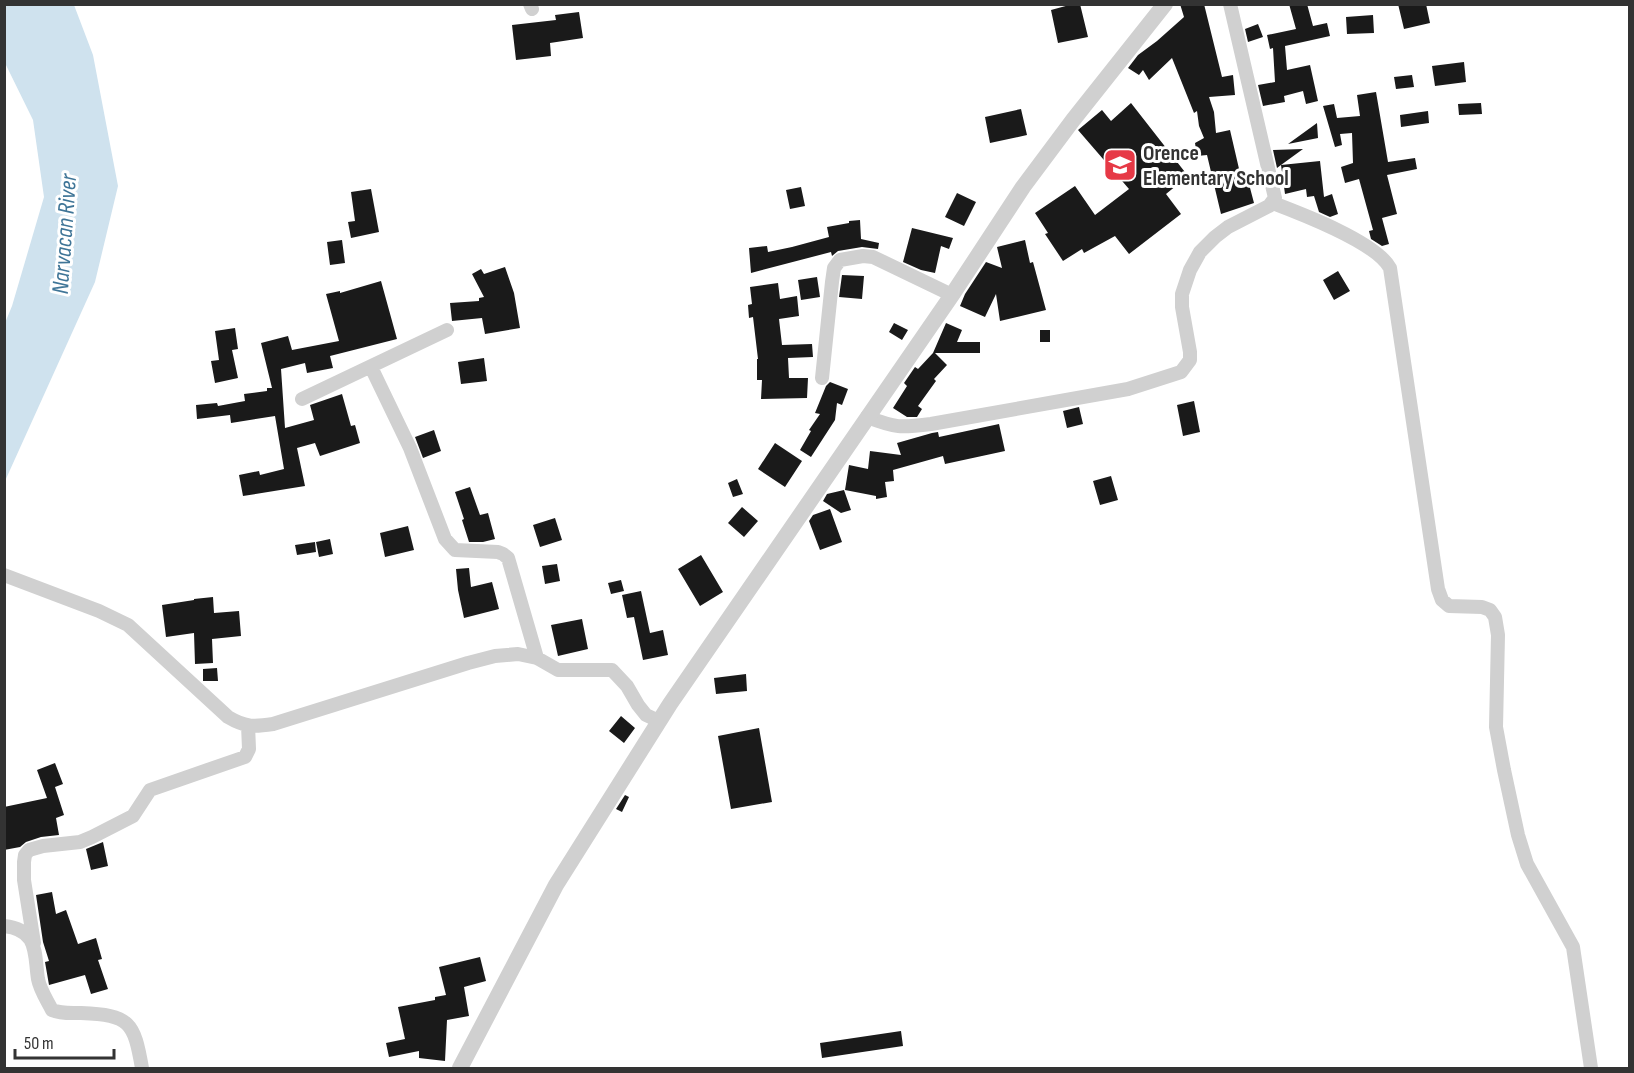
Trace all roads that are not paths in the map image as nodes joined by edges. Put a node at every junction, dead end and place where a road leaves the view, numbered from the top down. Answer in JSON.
{"nodes":[{"id":1,"x":1165,"y":4,"type":"edge"},
{"id":2,"x":1230,"y":4,"type":"edge"},
{"id":3,"x":1273,"y":203,"type":"junction"},
{"id":4,"x":952,"y":295,"type":"junction"},
{"id":5,"x":447,"y":330,"type":"dead end"},
{"id":6,"x":371,"y":367,"type":"junction"},
{"id":7,"x":822,"y":378,"type":"dead end"},
{"id":8,"x":302,"y":399,"type":"dead end"},
{"id":9,"x":867,"y":417,"type":"junction"},
{"id":10,"x":4,"y":575,"type":"edge"},
{"id":11,"x":537,"y":658,"type":"junction"},
{"id":12,"x":659,"y":721,"type":"junction"},
{"id":13,"x":248,"y":725,"type":"junction"},
{"id":14,"x":4,"y":926,"type":"edge"},
{"id":15,"x":33,"y":943,"type":"junction"},
{"id":16,"x":142,"y":1068,"type":"edge"},
{"id":17,"x":460,"y":1068,"type":"edge"},
{"id":18,"x":1591,"y":1068,"type":"edge"}],
"edges":[{"from":1,"to":4,"type":"street"},
{"from":2,"to":3,"type":"street"},
{"from":3,"to":9,"type":"street"},
{"from":3,"to":18,"type":"street"},
{"from":4,"to":7,"type":"street"},
{"from":4,"to":9,"type":"street"},
{"from":5,"to":6,"type":"street"},
{"from":6,"to":8,"type":"street"},
{"from":6,"to":11,"type":"street"},
{"from":9,"to":12,"type":"street"},
{"from":10,"to":13,"type":"street"},
{"from":11,"to":12,"type":"street"},
{"from":11,"to":13,"type":"street"},
{"from":12,"to":17,"type":"street"},
{"from":13,"to":15,"type":"street"},
{"from":14,"to":15,"type":"street"},
{"from":15,"to":16,"type":"street"}]}
